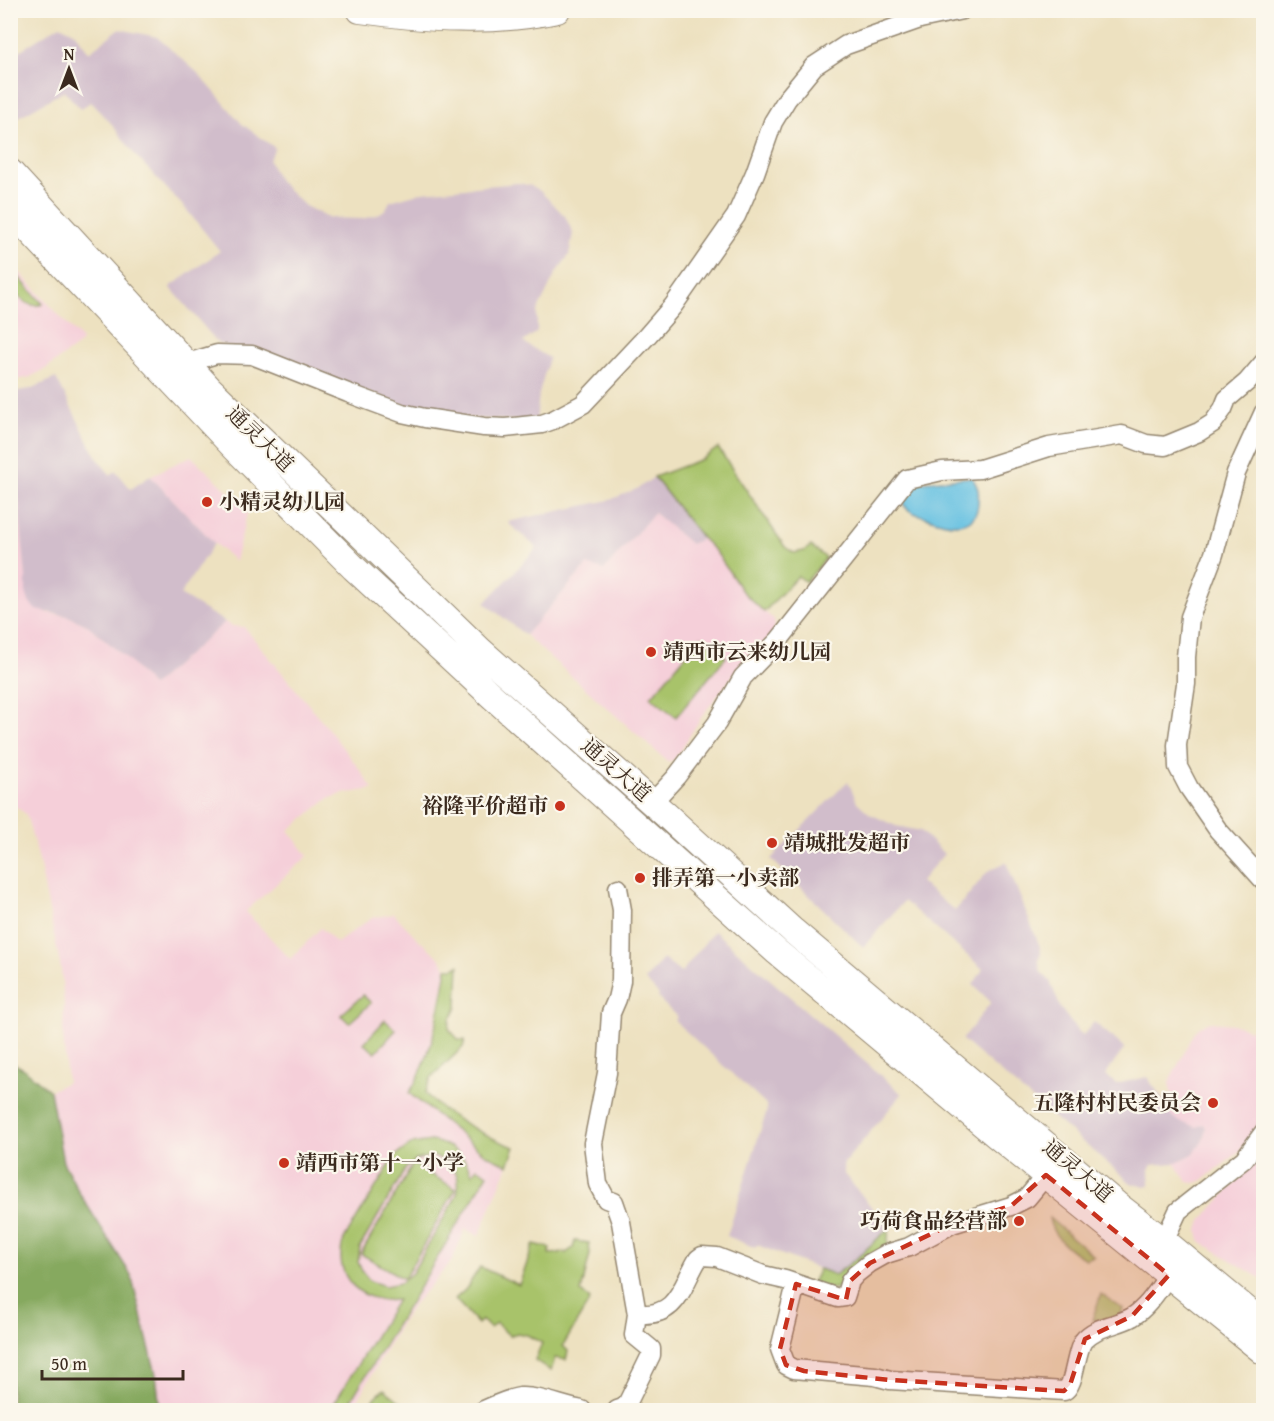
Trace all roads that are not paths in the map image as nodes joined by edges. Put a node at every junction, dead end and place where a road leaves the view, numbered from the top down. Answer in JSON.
{"nodes":[{"id":1,"x":360,"y":10,"type":"edge"},
{"id":2,"x":557,"y":10,"type":"edge"},
{"id":3,"x":962,"y":10,"type":"edge"},
{"id":4,"x":10,"y":172,"type":"edge"},
{"id":5,"x":10,"y":210,"type":"edge"},
{"id":6,"x":1263,"y":362,"type":"edge"},
{"id":7,"x":187,"y":363,"type":"junction"},
{"id":8,"x":1263,"y":412,"type":"edge"},
{"id":9,"x":652,"y":803,"type":"junction"},
{"id":10,"x":1263,"y":881,"type":"edge"},
{"id":11,"x":618,"y":888,"type":"dead end"},
{"id":12,"x":1263,"y":1132,"type":"edge"},
{"id":13,"x":1046,"y":1175,"type":"junction"},
{"id":14,"x":1164,"y":1241,"type":"junction"},
{"id":15,"x":1169,"y":1275,"type":"junction"},
{"id":16,"x":796,"y":1284,"type":"junction"},
{"id":17,"x":637,"y":1314,"type":"junction"},
{"id":18,"x":1263,"y":1324,"type":"edge"},
{"id":19,"x":1263,"y":1352,"type":"edge"},
{"id":20,"x":484,"y":1410,"type":"edge"},
{"id":21,"x":582,"y":1410,"type":"edge"},
{"id":22,"x":617,"y":1410,"type":"edge"}],
"edges":[{"from":1,"to":2,"type":"main road"},
{"from":3,"to":7,"type":"street"},
{"from":4,"to":7,"type":"main road","name":"通灵大道"},
{"from":5,"to":13,"type":"main road","name":"通灵大道"},
{"from":6,"to":9,"type":"street"},
{"from":7,"to":9,"type":"main road","name":"通灵大道"},
{"from":8,"to":10,"type":"street"},
{"from":9,"to":14,"type":"main road","name":"通灵大道"},
{"from":11,"to":17,"type":"street"},
{"from":12,"to":14,"type":"street"},
{"from":13,"to":15,"type":"main road","name":"通灵大道"},
{"from":13,"to":16,"type":"street"},
{"from":14,"to":18,"type":"main road","name":"通灵大道"},
{"from":15,"to":16,"type":"street"},
{"from":15,"to":19,"type":"main road","name":"通灵大道"},
{"from":16,"to":17,"type":"street"},
{"from":17,"to":22,"type":"street"},
{"from":20,"to":21,"type":"street"}]}
